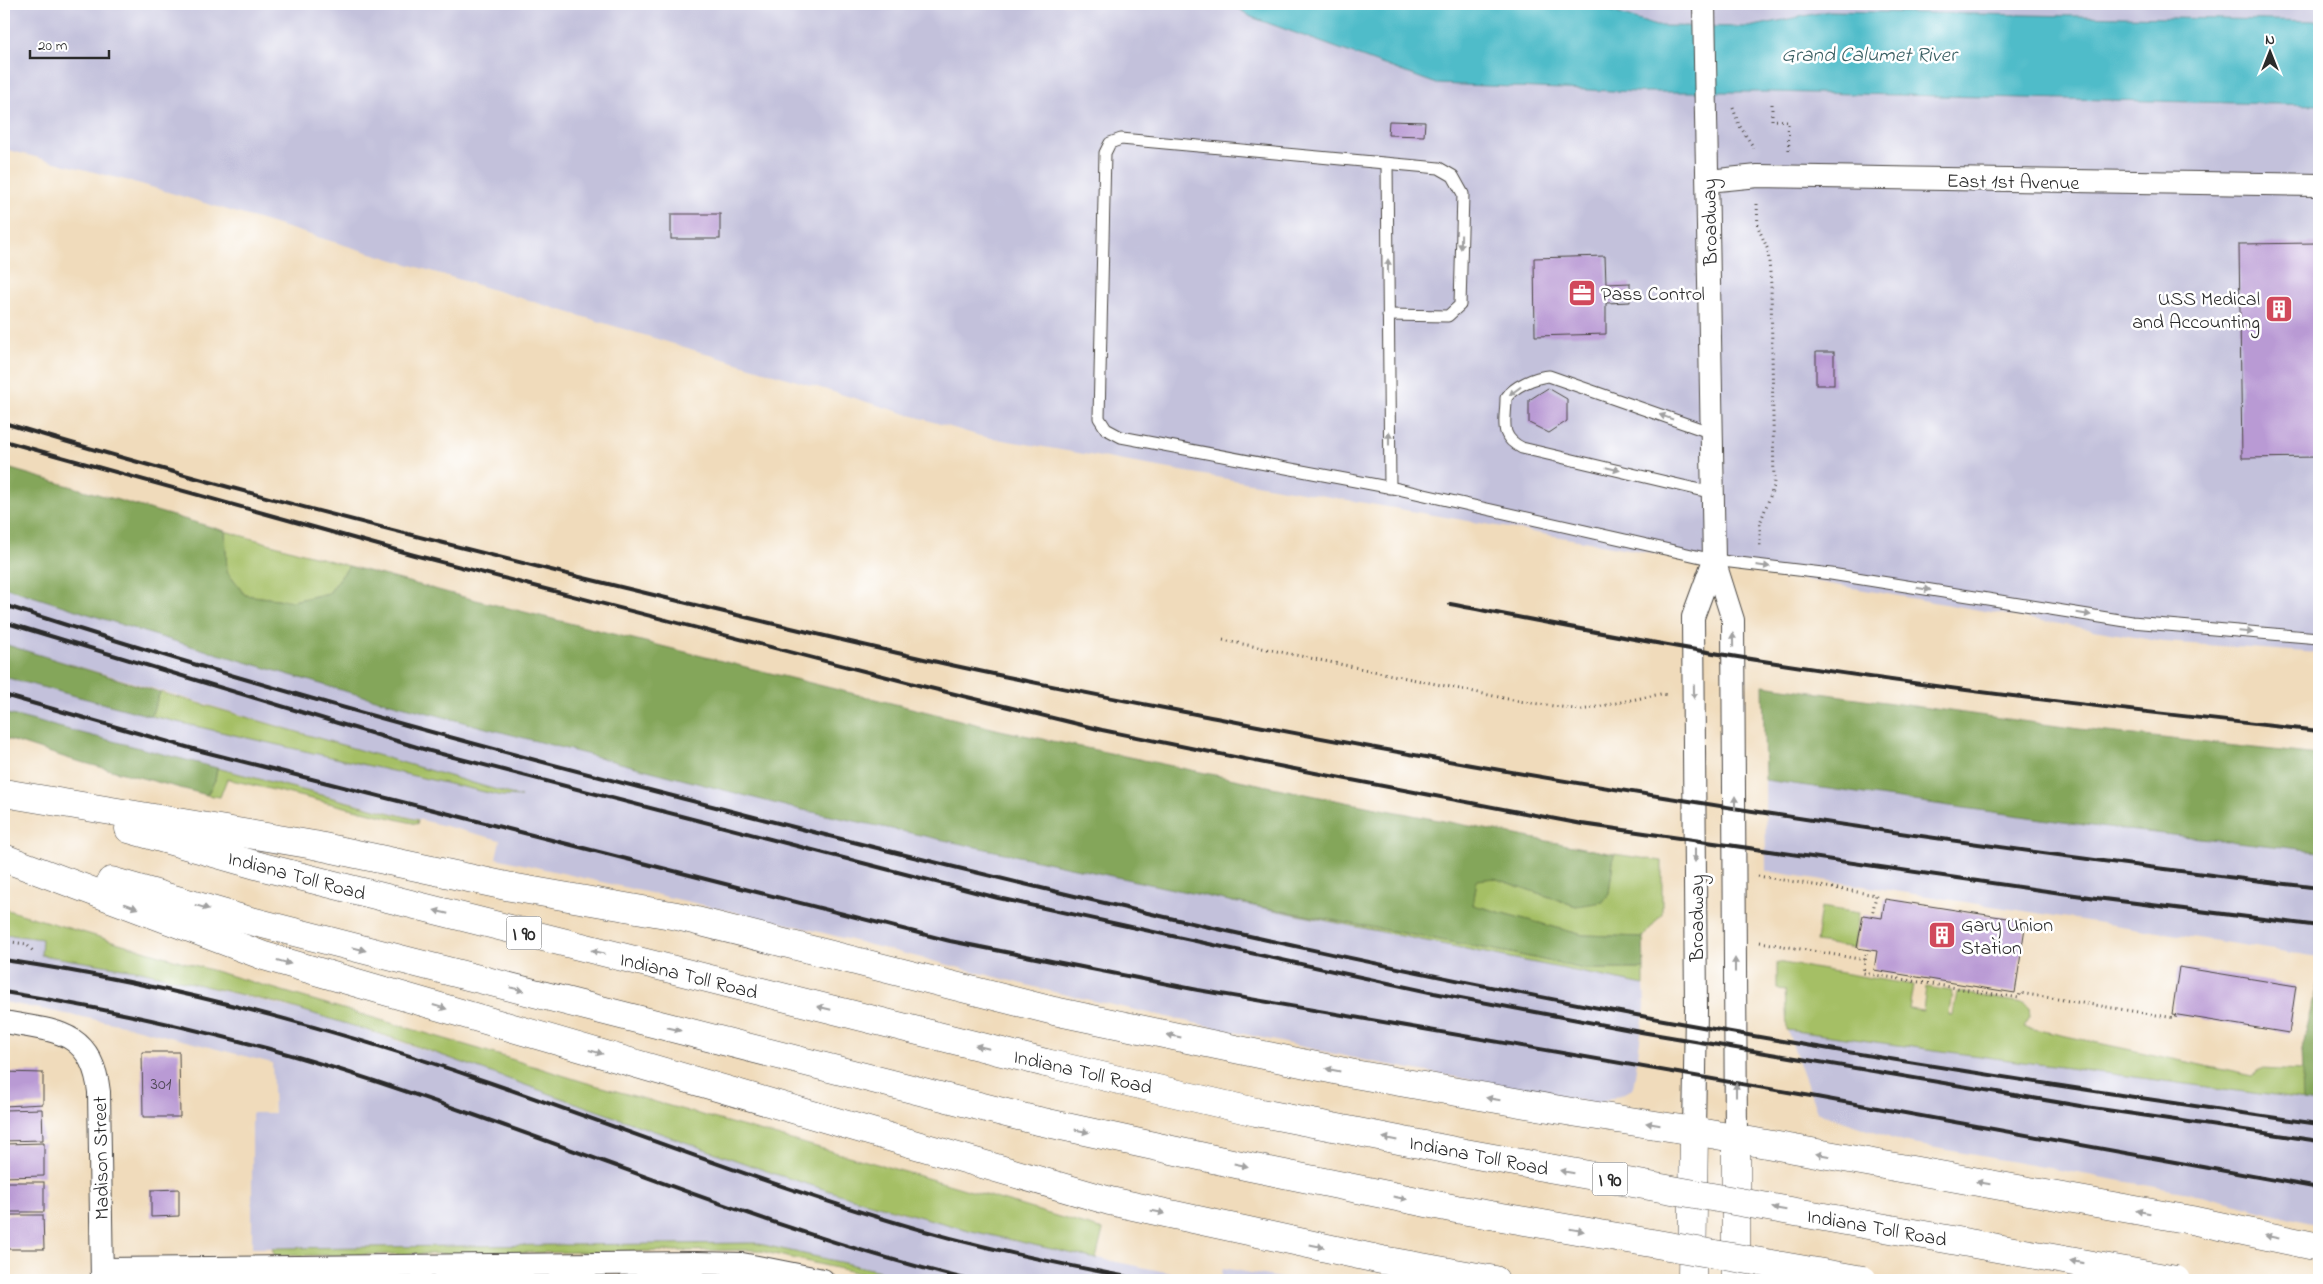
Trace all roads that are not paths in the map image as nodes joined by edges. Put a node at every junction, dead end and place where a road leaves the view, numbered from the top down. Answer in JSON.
{"nodes":[{"id":1,"x":1704,"y":11,"type":"edge"},
{"id":2,"x":1387,"y":164,"type":"junction"},
{"id":3,"x":1708,"y":181,"type":"junction"},
{"id":4,"x":2319,"y":185,"type":"edge"},
{"id":5,"x":1388,"y":315,"type":"junction"},
{"id":6,"x":1712,"y":433,"type":"junction"},
{"id":7,"x":1390,"y":488,"type":"junction"},
{"id":8,"x":1713,"y":493,"type":"junction"},
{"id":9,"x":1714,"y":560,"type":"junction"},
{"id":10,"x":2319,"y":638,"type":"edge"},
{"id":11,"x":4,"y":793,"type":"edge"},
{"id":12,"x":4,"y":851,"type":"edge"},
{"id":13,"x":4,"y":858,"type":"edge"},
{"id":14,"x":4,"y":1022,"type":"edge"},
{"id":15,"x":1694,"y":1131,"type":"junction"},
{"id":16,"x":1736,"y":1138,"type":"junction"},
{"id":17,"x":2319,"y":1247,"type":"edge"},
{"id":18,"x":695,"y":1271,"type":"edge"},
{"id":19,"x":495,"y":1273,"type":"edge"},
{"id":20,"x":298,"y":1274,"type":"edge"},
{"id":21,"x":102,"y":1275,"type":"edge"},
{"id":22,"x":823,"y":1280,"type":"edge"},
{"id":23,"x":1495,"y":1280,"type":"edge"},
{"id":24,"x":1692,"y":1280,"type":"edge"},
{"id":25,"x":1736,"y":1280,"type":"edge"},
{"id":26,"x":1863,"y":1280,"type":"edge"},
{"id":27,"x":2176,"y":1280,"type":"edge"}],
"edges":[{"from":1,"to":3,"type":"street","name":"Broadway"},
{"from":5,"to":2,"type":"lane","one_way":true},
{"from":2,"to":5,"type":"lane","one_way":true},
{"from":2,"to":7,"type":"lane"},
{"from":3,"to":4,"type":"street","name":"East 1st Avenue"},
{"from":3,"to":6,"type":"street","name":"Broadway"},
{"from":7,"to":5,"type":"lane","one_way":true},
{"from":6,"to":8,"type":"street","name":"Broadway"},
{"from":6,"to":8,"type":"lane","one_way":true},
{"from":7,"to":9,"type":"lane"},
{"from":8,"to":9,"type":"street","name":"Broadway"},
{"from":9,"to":10,"type":"lane","one_way":true},
{"from":9,"to":15,"type":"street","name":"Broadway","one_way":true},
{"from":16,"to":9,"type":"street","name":"Broadway","one_way":true},
{"from":15,"to":11,"type":"main road","one_way":true},
{"from":27,"to":11,"type":"main road","name":"Indiana Toll Road","number":"I 90","one_way":true,"bridge":true},
{"from":12,"to":26,"type":"main road","one_way":true,"bridge":true},
{"from":13,"to":23,"type":"main road","one_way":true},
{"from":14,"to":21,"type":"street","name":"Madison Street"},
{"from":15,"to":16,"type":"main road"},
{"from":15,"to":24,"type":"main road","name":"Broadway"},
{"from":17,"to":16,"type":"main road","one_way":true},
{"from":16,"to":25,"type":"main road","name":"Broadway"},
{"from":18,"to":19,"type":"street"},
{"from":18,"to":22,"type":"street"},
{"from":19,"to":20,"type":"street"},
{"from":20,"to":21,"type":"street"}]}
